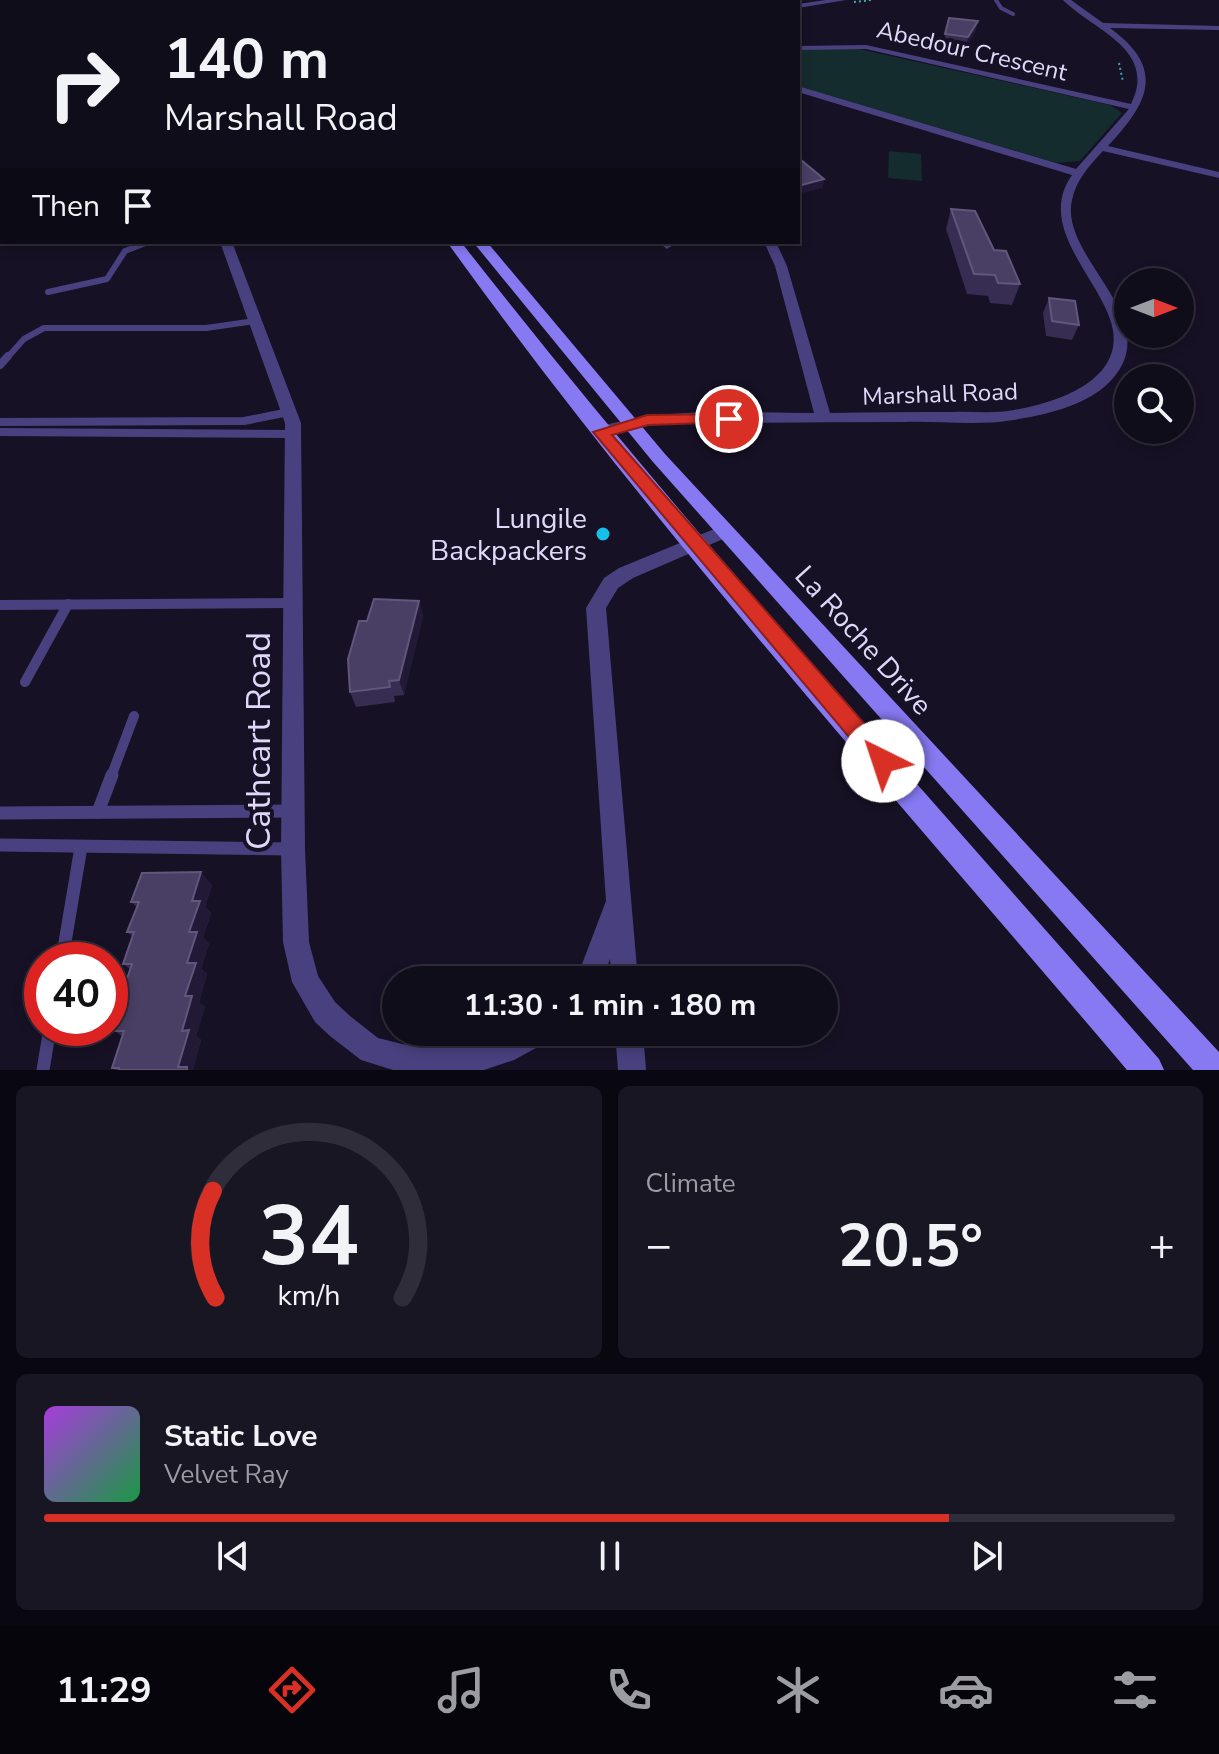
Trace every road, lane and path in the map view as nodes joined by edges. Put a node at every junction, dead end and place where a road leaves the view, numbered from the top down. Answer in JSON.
{"nodes":[{"id":1,"x":842,"y":0,"type":"edge"},
{"id":2,"x":996,"y":0,"type":"edge"},
{"id":3,"x":1067,"y":0,"type":"edge"},
{"id":4,"x":800,"y":6,"type":"edge"},
{"id":5,"x":1013,"y":14,"type":"dead end"},
{"id":6,"x":1101,"y":25,"type":"junction"},
{"id":7,"x":1219,"y":28,"type":"edge"},
{"id":8,"x":800,"y":48,"type":"edge"},
{"id":9,"x":800,"y":90,"type":"edge"},
{"id":10,"x":1135,"y":108,"type":"junction"},
{"id":11,"x":1103,"y":148,"type":"junction"},
{"id":12,"x":1080,"y":174,"type":"junction"},
{"id":13,"x":1219,"y":175,"type":"edge"},
{"id":14,"x":143,"y":244,"type":"edge"},
{"id":15,"x":227,"y":244,"type":"edge"},
{"id":16,"x":456,"y":244,"type":"edge"},
{"id":17,"x":482,"y":244,"type":"edge"},
{"id":18,"x":771,"y":244,"type":"edge"},
{"id":19,"x":48,"y":292,"type":"dead end"},
{"id":20,"x":255,"y":321,"type":"junction"},
{"id":21,"x":0,"y":365,"type":"edge"},
{"id":22,"x":824,"y":419,"type":"junction"},
{"id":23,"x":0,"y":422,"type":"edge"},
{"id":24,"x":291,"y":423,"type":"junction"},
{"id":25,"x":629,"y":423,"type":"junction"},
{"id":26,"x":0,"y":432,"type":"edge"},
{"id":27,"x":601,"y":432,"type":"junction"},
{"id":28,"x":724,"y":531,"type":"junction"},
{"id":29,"x":693,"y":543,"type":"junction"},
{"id":30,"x":294,"y":603,"type":"junction"},
{"id":31,"x":68,"y":604,"type":"junction"},
{"id":32,"x":0,"y":605,"type":"edge"},
{"id":33,"x":25,"y":682,"type":"dead end"},
{"id":34,"x":134,"y":716,"type":"dead end"},
{"id":35,"x":293,"y":811,"type":"junction"},
{"id":36,"x":98,"y":812,"type":"junction"},
{"id":37,"x":0,"y":813,"type":"edge"},
{"id":38,"x":0,"y":845,"type":"edge"},
{"id":39,"x":81,"y":847,"type":"junction"},
{"id":40,"x":293,"y":849,"type":"junction"},
{"id":41,"x":619,"y":901,"type":"junction"},
{"id":42,"x":65,"y":942,"type":"edge"},
{"id":43,"x":594,"y":966,"type":"edge"},
{"id":44,"x":624,"y":966,"type":"edge"},
{"id":45,"x":47,"y":1046,"type":"edge"},
{"id":46,"x":511,"y":1046,"type":"edge"},
{"id":47,"x":630,"y":1046,"type":"edge"},
{"id":48,"x":43,"y":1070,"type":"edge"},
{"id":49,"x":632,"y":1070,"type":"edge"},
{"id":50,"x":1148,"y":1070,"type":"edge"},
{"id":51,"x":1214,"y":1070,"type":"edge"}],
"edges":[{"from":1,"to":4,"type":"street"},
{"from":2,"to":5,"type":"lane"},
{"from":3,"to":6,"type":"street","name":"Marshall Road"},
{"from":6,"to":7,"type":"street"},
{"from":6,"to":10,"type":"street","name":"Marshall Road"},
{"from":8,"to":10,"type":"street","name":"Abedour Crescent"},
{"from":9,"to":12,"type":"street"},
{"from":10,"to":11,"type":"street","name":"Marshall Road"},
{"from":11,"to":12,"type":"street","name":"Marshall Road"},
{"from":11,"to":13,"type":"street"},
{"from":12,"to":22,"type":"street","name":"Marshall Road"},
{"from":14,"to":19,"type":"lane"},
{"from":15,"to":20,"type":"street","name":"Cathcart Road"},
{"from":16,"to":27,"type":"street"},
{"from":17,"to":25,"type":"street","name":"La Roche Drive"},
{"from":18,"to":22,"type":"street"},
{"from":20,"to":21,"type":"lane"},
{"from":20,"to":24,"type":"street","name":"Cathcart Road"},
{"from":22,"to":25,"type":"street","name":"Marshall Road"},
{"from":23,"to":24,"type":"lane"},
{"from":24,"to":26,"type":"lane"},
{"from":24,"to":30,"type":"street","name":"Cathcart Road"},
{"from":25,"to":27,"type":"street","name":"Marshall Road"},
{"from":25,"to":28,"type":"street","name":"La Roche Drive"},
{"from":27,"to":29,"type":"street"},
{"from":28,"to":29,"type":"street"},
{"from":28,"to":51,"type":"street","name":"La Roche Drive"},
{"from":29,"to":41,"type":"street"},
{"from":29,"to":50,"type":"street"},
{"from":30,"to":31,"type":"lane"},
{"from":30,"to":35,"type":"street","name":"Cathcart Road"},
{"from":31,"to":32,"type":"lane"},
{"from":31,"to":33,"type":"lane"},
{"from":34,"to":36,"type":"lane"},
{"from":35,"to":36,"type":"lane"},
{"from":35,"to":40,"type":"street","name":"Cathcart Road"},
{"from":36,"to":37,"type":"lane"},
{"from":38,"to":39,"type":"lane"},
{"from":39,"to":40,"type":"lane"},
{"from":39,"to":42,"type":"lane"},
{"from":40,"to":46,"type":"street","name":"Cathcart Road"},
{"from":41,"to":43,"type":"street"},
{"from":41,"to":44,"type":"street"},
{"from":45,"to":48,"type":"lane"},
{"from":47,"to":49,"type":"street"}]}
